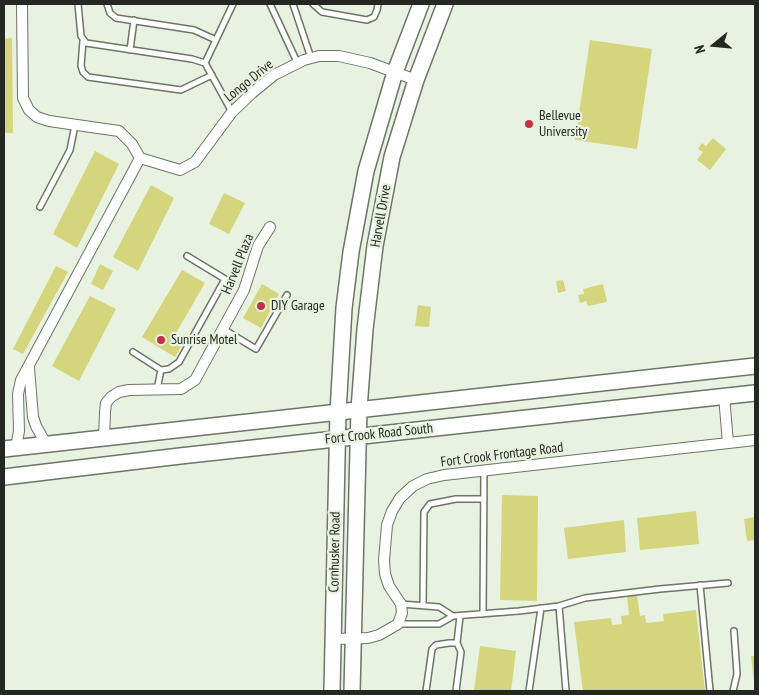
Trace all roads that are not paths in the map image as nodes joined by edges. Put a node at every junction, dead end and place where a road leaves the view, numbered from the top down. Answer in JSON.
{"nodes":[{"id":1,"x":22,"y":4,"type":"edge"},
{"id":2,"x":78,"y":4,"type":"edge"},
{"id":3,"x":107,"y":4,"type":"edge"},
{"id":4,"x":232,"y":4,"type":"edge"},
{"id":5,"x":272,"y":4,"type":"edge"},
{"id":6,"x":293,"y":4,"type":"edge"},
{"id":7,"x":313,"y":4,"type":"edge"},
{"id":8,"x":378,"y":4,"type":"edge"},
{"id":9,"x":421,"y":4,"type":"edge"},
{"id":10,"x":445,"y":4,"type":"edge"},
{"id":11,"x":134,"y":20,"type":"junction"},
{"id":12,"x":216,"y":40,"type":"junction"},
{"id":13,"x":83,"y":41,"type":"junction"},
{"id":14,"x":130,"y":50,"type":"junction"},
{"id":15,"x":311,"y":58,"type":"junction"},
{"id":16,"x":297,"y":62,"type":"junction"},
{"id":17,"x":205,"y":63,"type":"junction"},
{"id":18,"x":395,"y":72,"type":"junction"},
{"id":19,"x":212,"y":75,"type":"junction"},
{"id":20,"x":416,"y":80,"type":"junction"},
{"id":21,"x":232,"y":112,"type":"junction"},
{"id":22,"x":75,"y":125,"type":"junction"},
{"id":23,"x":140,"y":158,"type":"junction"},
{"id":24,"x":40,"y":207,"type":"dead end"},
{"id":25,"x":270,"y":227,"type":"dead end"},
{"id":26,"x":187,"y":256,"type":"dead end"},
{"id":27,"x":287,"y":295,"type":"dead end"},
{"id":28,"x":223,"y":329,"type":"junction"},
{"id":29,"x":133,"y":352,"type":"dead end"},
{"id":30,"x":755,"y":366,"type":"edge"},
{"id":31,"x":29,"y":368,"type":"junction"},
{"id":32,"x":161,"y":370,"type":"junction"},
{"id":33,"x":156,"y":390,"type":"junction"},
{"id":34,"x":755,"y":393,"type":"edge"},
{"id":35,"x":724,"y":396,"type":"junction"},
{"id":36,"x":359,"y":410,"type":"junction"},
{"id":37,"x":338,"y":412,"type":"junction"},
{"id":38,"x":358,"y":436,"type":"junction"},
{"id":39,"x":104,"y":438,"type":"junction"},
{"id":40,"x":338,"y":439,"type":"junction"},
{"id":41,"x":755,"y":440,"type":"edge"},
{"id":42,"x":728,"y":443,"type":"junction"},
{"id":43,"x":46,"y":444,"type":"junction"},
{"id":44,"x":10,"y":448,"type":"edge"},
{"id":45,"x":484,"y":470,"type":"junction"},
{"id":46,"x":4,"y":477,"type":"edge"},
{"id":47,"x":484,"y":499,"type":"junction"},
{"id":48,"x":728,"y":583,"type":"dead end"},
{"id":49,"x":700,"y":585,"type":"junction"},
{"id":50,"x":401,"y":604,"type":"junction"},
{"id":51,"x":423,"y":605,"type":"junction"},
{"id":52,"x":559,"y":606,"type":"junction"},
{"id":53,"x":540,"y":608,"type":"junction"},
{"id":54,"x":483,"y":614,"type":"junction"},
{"id":55,"x":453,"y":616,"type":"junction"},
{"id":56,"x":460,"y":616,"type":"junction"},
{"id":57,"x":398,"y":624,"type":"junction"},
{"id":58,"x":734,"y":631,"type":"dead end"},
{"id":59,"x":334,"y":639,"type":"junction"},
{"id":60,"x":354,"y":639,"type":"junction"},
{"id":61,"x":457,"y":643,"type":"junction"},
{"id":62,"x":332,"y":691,"type":"edge"},
{"id":63,"x":352,"y":691,"type":"edge"},
{"id":64,"x":426,"y":691,"type":"edge"},
{"id":65,"x":456,"y":691,"type":"edge"},
{"id":66,"x":529,"y":691,"type":"edge"},
{"id":67,"x":566,"y":691,"type":"edge"},
{"id":68,"x":710,"y":691,"type":"edge"},
{"id":69,"x":733,"y":691,"type":"edge"}],
"edges":[{"from":1,"to":22,"type":"street"},
{"from":2,"to":13,"type":"lane"},
{"from":3,"to":11,"type":"lane"},
{"from":4,"to":12,"type":"lane"},
{"from":5,"to":16,"type":"lane"},
{"from":6,"to":15,"type":"lane"},
{"from":7,"to":8,"type":"lane"},
{"from":9,"to":18,"type":"main road","name":"Harvell Drive"},
{"from":10,"to":20,"type":"main road","name":"Harvell Drive"},
{"from":11,"to":12,"type":"lane"},
{"from":11,"to":14,"type":"lane"},
{"from":12,"to":17,"type":"lane"},
{"from":13,"to":14,"type":"lane"},
{"from":13,"to":19,"type":"lane"},
{"from":14,"to":17,"type":"lane"},
{"from":15,"to":16,"type":"street","name":"Longo Drive"},
{"from":15,"to":18,"type":"street","name":"Longo Drive"},
{"from":16,"to":21,"type":"street","name":"Longo Drive"},
{"from":17,"to":19,"type":"lane"},
{"from":18,"to":20,"type":"street","name":"Longo Drive"},
{"from":18,"to":37,"type":"main road","name":"Harvell Drive"},
{"from":19,"to":21,"type":"lane"},
{"from":20,"to":36,"type":"main road","name":"Harvell Drive"},
{"from":21,"to":23,"type":"street","name":"Longo Drive"},
{"from":22,"to":23,"type":"street"},
{"from":22,"to":24,"type":"lane"},
{"from":23,"to":31,"type":"street"},
{"from":25,"to":28,"type":"street","name":"Harvell Plaza"},
{"from":26,"to":32,"type":"lane"},
{"from":27,"to":28,"type":"lane"},
{"from":28,"to":33,"type":"street","name":"Harvell Plaza"},
{"from":29,"to":32,"type":"lane"},
{"from":30,"to":36,"type":"main road","name":"Fort Crook Road South"},
{"from":31,"to":43,"type":"street"},
{"from":31,"to":44,"type":"street"},
{"from":32,"to":33,"type":"lane"},
{"from":33,"to":39,"type":"street","name":"Harvell Plaza"},
{"from":34,"to":35,"type":"main road","name":"Fort Crook Road South"},
{"from":35,"to":38,"type":"main road","name":"Fort Crook Road South"},
{"from":35,"to":42,"type":"street"},
{"from":36,"to":37,"type":"main road","name":"Fort Crook Road South"},
{"from":36,"to":38,"type":"main road","name":"Harvell Drive"},
{"from":37,"to":39,"type":"main road","name":"Fort Crook Road South"},
{"from":37,"to":40,"type":"main road","name":"Cornhusker Road"},
{"from":38,"to":40,"type":"main road","name":"Fort Crook Road South"},
{"from":38,"to":60,"type":"main road","name":"Cornhusker Road"},
{"from":39,"to":43,"type":"main road","name":"Fort Crook Road South"},
{"from":40,"to":46,"type":"main road","name":"Fort Crook Road South"},
{"from":40,"to":59,"type":"main road","name":"Cornhusker Road"},
{"from":41,"to":42,"type":"street","name":"Fort Crook Frontage Road"},
{"from":42,"to":45,"type":"street","name":"Fort Crook Frontage Road"},
{"from":43,"to":44,"type":"main road","name":"Fort Crook Road South"},
{"from":45,"to":47,"type":"lane"},
{"from":45,"to":50,"type":"street","name":"Fort Crook Frontage Road"},
{"from":47,"to":51,"type":"lane"},
{"from":47,"to":54,"type":"lane"},
{"from":48,"to":49,"type":"lane"},
{"from":49,"to":52,"type":"lane"},
{"from":49,"to":68,"type":"lane"},
{"from":50,"to":51,"type":"lane"},
{"from":50,"to":57,"type":"street"},
{"from":51,"to":55,"type":"lane"},
{"from":52,"to":53,"type":"lane"},
{"from":52,"to":67,"type":"lane"},
{"from":53,"to":54,"type":"lane"},
{"from":53,"to":66,"type":"lane"},
{"from":54,"to":56,"type":"lane"},
{"from":55,"to":56,"type":"lane"},
{"from":55,"to":57,"type":"lane"},
{"from":56,"to":61,"type":"lane"},
{"from":57,"to":60,"type":"street"},
{"from":58,"to":69,"type":"lane"},
{"from":59,"to":60,"type":"street"},
{"from":59,"to":62,"type":"main road","name":"Cornhusker Road"},
{"from":60,"to":63,"type":"main road","name":"Cornhusker Road"},
{"from":61,"to":64,"type":"lane"},
{"from":61,"to":65,"type":"lane"}]}
